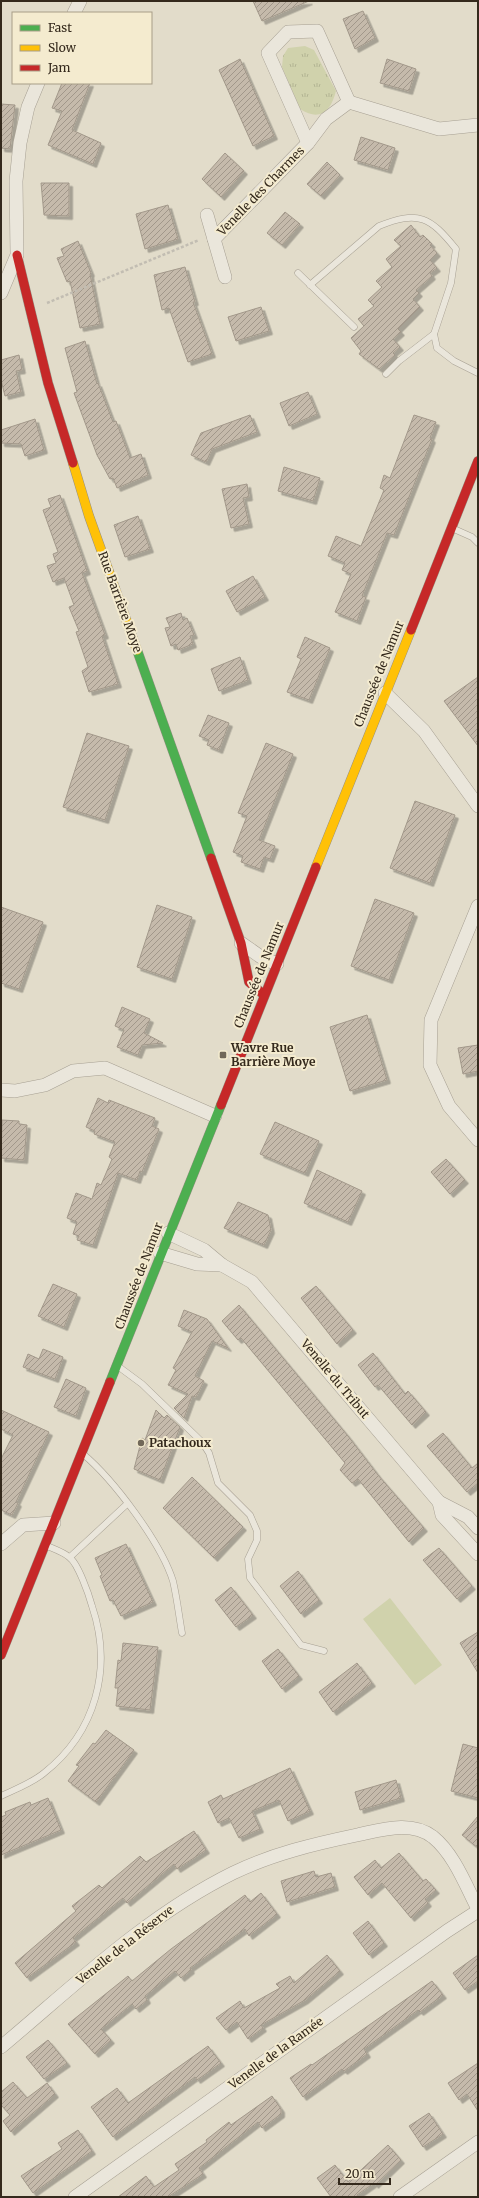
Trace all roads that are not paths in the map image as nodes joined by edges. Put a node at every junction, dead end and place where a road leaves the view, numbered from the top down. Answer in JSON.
{"nodes":[{"id":1,"x":80,"y":1,"type":"edge"},
{"id":2,"x":74,"y":12,"type":"edge"},
{"id":3,"x":38,"y":84,"type":"edge"},
{"id":4,"x":349,"y":102,"type":"junction"},
{"id":5,"x":478,"y":125,"type":"edge"},
{"id":6,"x":308,"y":143,"type":"junction"},
{"id":7,"x":207,"y":215,"type":"dead end"},
{"id":8,"x":214,"y":237,"type":"junction"},
{"id":9,"x":17,"y":255,"type":"junction"},
{"id":10,"x":298,"y":273,"type":"dead end"},
{"id":11,"x":225,"y":277,"type":"dead end"},
{"id":12,"x":310,"y":285,"type":"junction"},
{"id":13,"x":1,"y":293,"type":"edge"},
{"id":14,"x":354,"y":327,"type":"dead end"},
{"id":15,"x":434,"y":334,"type":"junction"},
{"id":16,"x":478,"y":373,"type":"edge"},
{"id":17,"x":386,"y":374,"type":"dead end"},
{"id":18,"x":478,"y":460,"type":"edge"},
{"id":19,"x":451,"y":528,"type":"junction"},
{"id":20,"x":478,"y":543,"type":"edge"},
{"id":21,"x":384,"y":693,"type":"junction"},
{"id":22,"x":478,"y":806,"type":"edge"},
{"id":23,"x":478,"y":906,"type":"edge"},
{"id":24,"x":241,"y":943,"type":"junction"},
{"id":25,"x":277,"y":964,"type":"junction"},
{"id":26,"x":264,"y":995,"type":"junction"},
{"id":27,"x":1,"y":1090,"type":"edge"},
{"id":28,"x":215,"y":1116,"type":"junction"},
{"id":29,"x":478,"y":1140,"type":"edge"},
{"id":30,"x":168,"y":1233,"type":"junction"},
{"id":31,"x":160,"y":1253,"type":"junction"},
{"id":32,"x":222,"y":1265,"type":"junction"},
{"id":33,"x":117,"y":1366,"type":"junction"},
{"id":34,"x":80,"y":1452,"type":"junction"},
{"id":35,"x":439,"y":1502,"type":"junction"},
{"id":36,"x":127,"y":1504,"type":"junction"},
{"id":37,"x":54,"y":1523,"type":"junction"},
{"id":38,"x":478,"y":1528,"type":"edge"},
{"id":39,"x":1,"y":1544,"type":"edge"},
{"id":40,"x":45,"y":1545,"type":"junction"},
{"id":41,"x":478,"y":1554,"type":"edge"},
{"id":42,"x":70,"y":1557,"type":"junction"},
{"id":43,"x":182,"y":1633,"type":"dead end"},
{"id":44,"x":324,"y":1650,"type":"dead end"},
{"id":45,"x":1,"y":1655,"type":"edge"},
{"id":46,"x":1,"y":1796,"type":"edge"},
{"id":47,"x":478,"y":1910,"type":"edge"},
{"id":48,"x":1,"y":2047,"type":"edge"},
{"id":49,"x":478,"y":2142,"type":"edge"},
{"id":50,"x":74,"y":2197,"type":"edge"},
{"id":51,"x":400,"y":2197,"type":"edge"}],
"edges":[{"from":1,"to":2,"type":"street"},
{"from":3,"to":9,"type":"street"},
{"from":4,"to":5,"type":"street"},
{"from":4,"to":6,"type":"street","name":"Venelle des Charmes"},
{"from":4,"to":6,"type":"street","name":"Venelle des Charmes"},
{"from":6,"to":8,"type":"street","name":"Venelle des Charmes"},
{"from":7,"to":8,"type":"street","name":"Venelle des Charmes"},
{"from":8,"to":11,"type":"street","name":"Venelle des Charmes"},
{"from":9,"to":13,"type":"street"},
{"from":9,"to":24,"type":"main road","name":"Rue Barrière Moye"},
{"from":10,"to":12,"type":"lane"},
{"from":12,"to":14,"type":"lane"},
{"from":12,"to":15,"type":"lane"},
{"from":15,"to":16,"type":"lane"},
{"from":15,"to":17,"type":"lane"},
{"from":18,"to":19,"type":"main road","name":"Chaussée de Namur"},
{"from":19,"to":20,"type":"lane"},
{"from":19,"to":21,"type":"main road","name":"Chaussée de Namur"},
{"from":21,"to":22,"type":"street"},
{"from":21,"to":25,"type":"main road","name":"Chaussée de Namur"},
{"from":23,"to":29,"type":"street"},
{"from":24,"to":25,"type":"street"},
{"from":24,"to":26,"type":"main road","name":"Rue Barrière Moye"},
{"from":25,"to":26,"type":"main road","name":"Chaussée de Namur"},
{"from":26,"to":28,"type":"main road","name":"Chaussée de Namur"},
{"from":27,"to":28,"type":"street"},
{"from":28,"to":30,"type":"main road","name":"Chaussée de Namur"},
{"from":30,"to":31,"type":"main road","name":"Chaussée de Namur"},
{"from":30,"to":32,"type":"street","name":"Venelle du Tribut"},
{"from":31,"to":32,"type":"street","name":"Venelle du Tribut"},
{"from":31,"to":33,"type":"main road","name":"Chaussée de Namur"},
{"from":32,"to":35,"type":"street","name":"Venelle du Tribut"},
{"from":33,"to":34,"type":"main road","name":"Chaussée de Namur"},
{"from":33,"to":44,"type":"lane"},
{"from":34,"to":36,"type":"lane"},
{"from":34,"to":37,"type":"main road","name":"Chaussée de Namur"},
{"from":35,"to":38,"type":"street","name":"Venelle du Tribut"},
{"from":35,"to":41,"type":"street","name":"Venelle du Tribut"},
{"from":36,"to":42,"type":"lane"},
{"from":36,"to":43,"type":"lane"},
{"from":37,"to":39,"type":"street"},
{"from":37,"to":40,"type":"main road","name":"Chaussée de Namur"},
{"from":40,"to":42,"type":"lane"},
{"from":40,"to":45,"type":"main road","name":"Chaussée de Namur"},
{"from":42,"to":46,"type":"lane"},
{"from":47,"to":48,"type":"street","name":"Venelle de la Réserve"},
{"from":47,"to":50,"type":"street","name":"Venelle de la Ramée"},
{"from":49,"to":51,"type":"street"}]}
